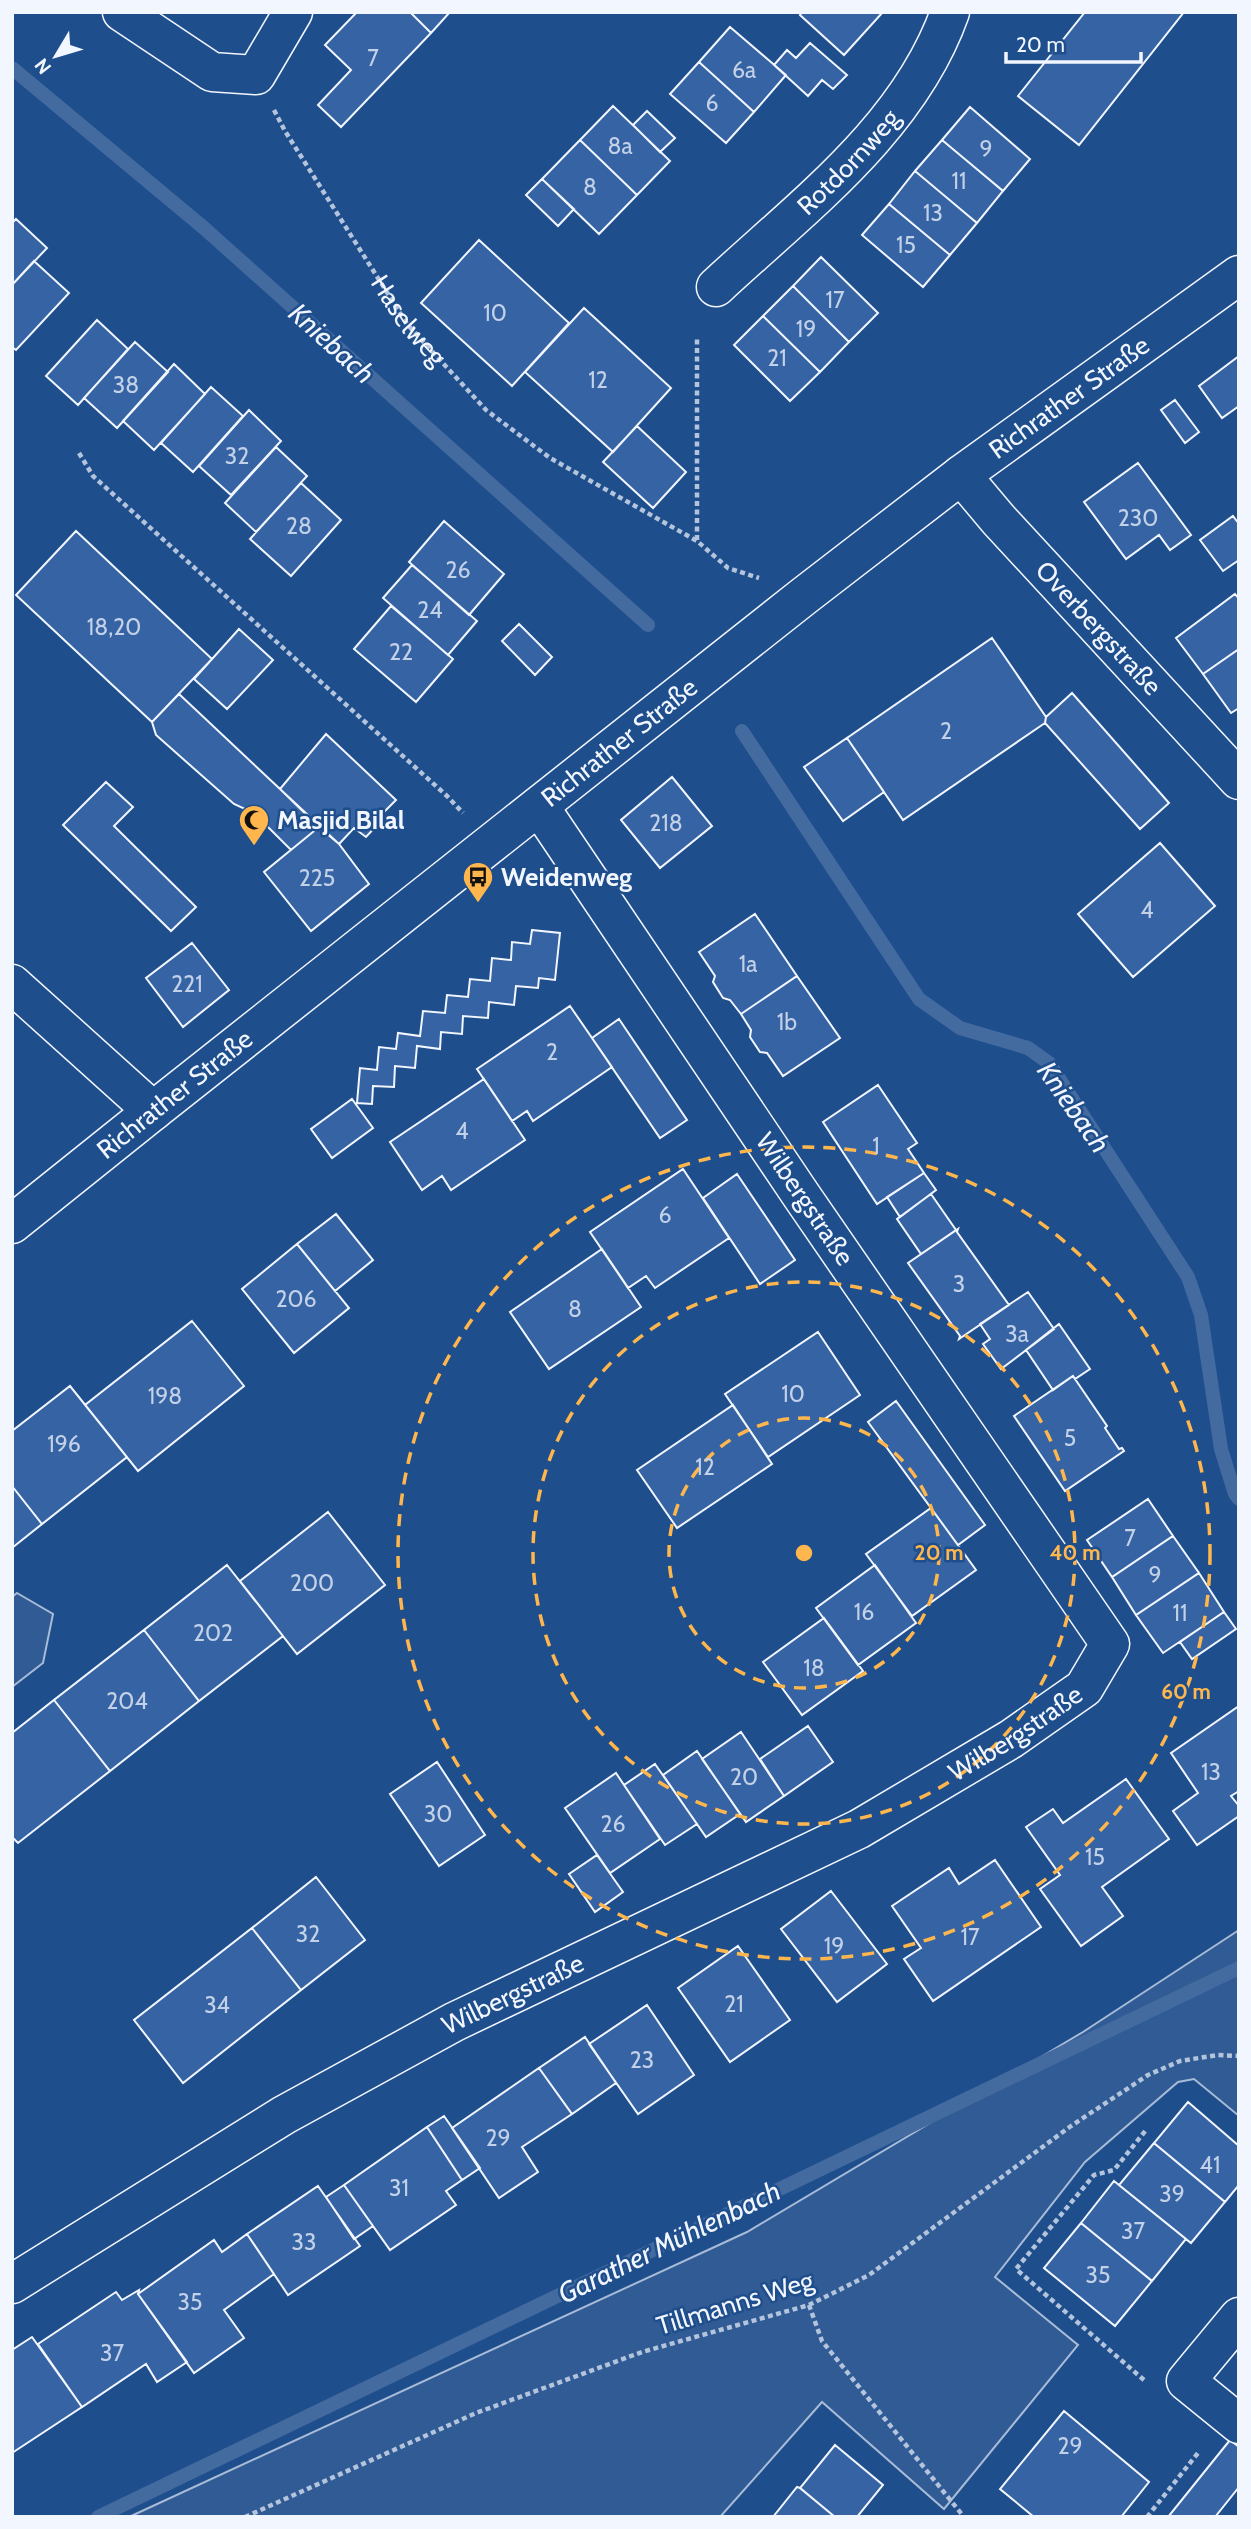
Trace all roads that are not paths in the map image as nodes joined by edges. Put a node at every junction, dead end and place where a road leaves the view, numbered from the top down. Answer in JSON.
{"nodes":[{"id":1,"x":122,"y":12,"type":"edge"},
{"id":2,"x":293,"y":12,"type":"edge"},
{"id":3,"x":950,"y":12,"type":"edge"},
{"id":4,"x":1239,"y":275,"type":"edge"},
{"id":5,"x":716,"y":287,"type":"dead end"},
{"id":6,"x":961,"y":475,"type":"junction"},
{"id":7,"x":1239,"y":780,"type":"edge"},
{"id":8,"x":539,"y":806,"type":"junction"},
{"id":9,"x":12,"y":984,"type":"edge"},
{"id":10,"x":153,"y":1111,"type":"junction"},
{"id":11,"x":12,"y":1224,"type":"edge"},
{"id":12,"x":12,"y":2284,"type":"edge"},
{"id":13,"x":1239,"y":2317,"type":"edge"},
{"id":14,"x":1239,"y":2424,"type":"edge"}],
"edges":[{"from":1,"to":2,"type":"street"},
{"from":3,"to":5,"type":"street","name":"Rotdornweg"},
{"from":4,"to":6,"type":"street","name":"Richrather Straße"},
{"from":6,"to":7,"type":"street","name":"Overbergstraße"},
{"from":6,"to":8,"type":"street","name":"Richrather Straße"},
{"from":8,"to":10,"type":"street","name":"Richrather Straße"},
{"from":8,"to":12,"type":"street","name":"Wilbergstraße"},
{"from":9,"to":10,"type":"street"},
{"from":10,"to":11,"type":"street","name":"Richrather Straße"},
{"from":13,"to":14,"type":"street"}]}
